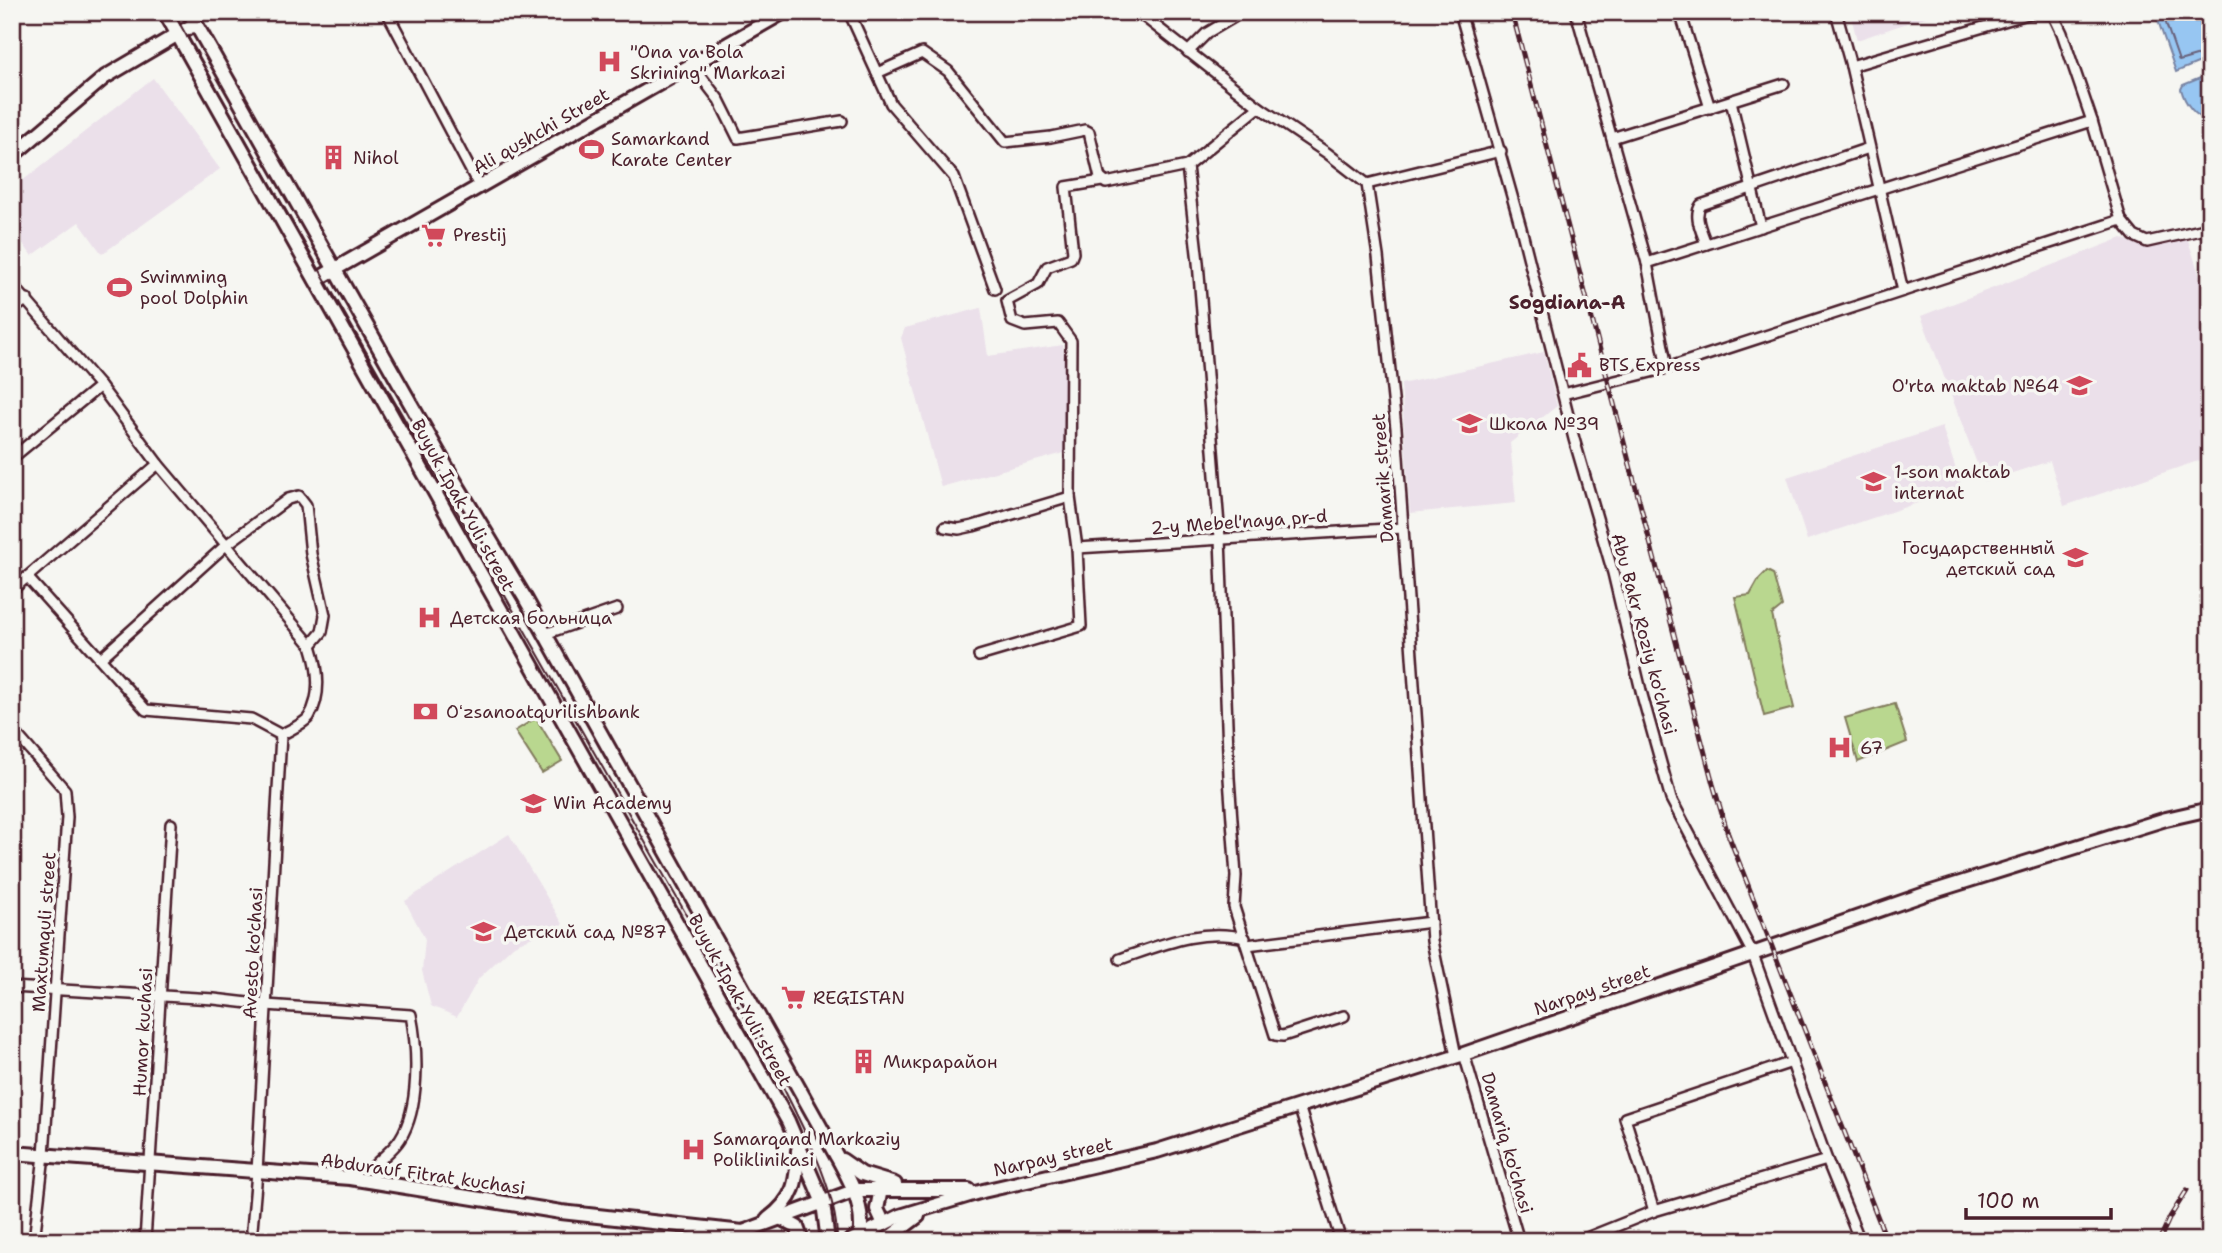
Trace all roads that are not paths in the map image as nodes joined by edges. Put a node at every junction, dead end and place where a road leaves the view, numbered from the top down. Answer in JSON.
{"nodes":[{"id":1,"x":165,"y":12,"type":"edge"},
{"id":2,"x":387,"y":12,"type":"edge"},
{"id":3,"x":784,"y":12,"type":"edge"},
{"id":4,"x":849,"y":12,"type":"edge"},
{"id":5,"x":1138,"y":12,"type":"edge"},
{"id":6,"x":1236,"y":12,"type":"edge"},
{"id":7,"x":1460,"y":12,"type":"edge"},
{"id":8,"x":1576,"y":12,"type":"edge"},
{"id":9,"x":1680,"y":12,"type":"edge"},
{"id":10,"x":1836,"y":12,"type":"edge"},
{"id":11,"x":192,"y":18,"type":"edge"},
{"id":12,"x":178,"y":33,"type":"junction"},
{"id":13,"x":1188,"y":52,"type":"junction"},
{"id":14,"x":692,"y":65,"type":"junction"},
{"id":15,"x":1851,"y":66,"type":"junction"},
{"id":16,"x":877,"y":73,"type":"junction"},
{"id":17,"x":1784,"y":84,"type":"dead end"},
{"id":18,"x":1731,"y":101,"type":"junction"},
{"id":19,"x":1259,"y":107,"type":"junction"},
{"id":20,"x":1710,"y":108,"type":"junction"},
{"id":21,"x":842,"y":121,"type":"dead end"},
{"id":22,"x":2092,"y":121,"type":"junction"},
{"id":23,"x":1612,"y":138,"type":"junction"},
{"id":24,"x":1869,"y":148,"type":"junction"},
{"id":25,"x":1501,"y":151,"type":"junction"},
{"id":26,"x":12,"y":156,"type":"edge"},
{"id":27,"x":1187,"y":166,"type":"junction"},
{"id":28,"x":1102,"y":181,"type":"junction"},
{"id":29,"x":1367,"y":184,"type":"junction"},
{"id":30,"x":479,"y":186,"type":"junction"},
{"id":31,"x":1752,"y":187,"type":"junction"},
{"id":32,"x":1879,"y":191,"type":"junction"},
{"id":33,"x":2121,"y":220,"type":"junction"},
{"id":34,"x":1761,"y":227,"type":"junction"},
{"id":35,"x":2205,"y":229,"type":"dead end"},
{"id":36,"x":1706,"y":244,"type":"junction"},
{"id":37,"x":1647,"y":263,"type":"junction"},
{"id":38,"x":335,"y":270,"type":"junction"},
{"id":39,"x":316,"y":279,"type":"junction"},
{"id":40,"x":12,"y":284,"type":"edge"},
{"id":41,"x":995,"y":289,"type":"dead end"},
{"id":42,"x":1903,"y":291,"type":"junction"},
{"id":43,"x":27,"y":299,"type":"junction"},
{"id":44,"x":12,"y":310,"type":"edge"},
{"id":45,"x":1667,"y":368,"type":"junction"},
{"id":46,"x":100,"y":386,"type":"junction"},
{"id":47,"x":1563,"y":394,"type":"junction"},
{"id":48,"x":12,"y":458,"type":"edge"},
{"id":49,"x":158,"y":464,"type":"junction"},
{"id":50,"x":1070,"y":497,"type":"junction"},
{"id":51,"x":945,"y":527,"type":"dead end"},
{"id":52,"x":1403,"y":528,"type":"junction"},
{"id":53,"x":1220,"y":538,"type":"junction"},
{"id":54,"x":226,"y":545,"type":"junction"},
{"id":55,"x":1077,"y":548,"type":"junction"},
{"id":56,"x":27,"y":577,"type":"junction"},
{"id":57,"x":12,"y":590,"type":"edge"},
{"id":58,"x":617,"y":609,"type":"dead end"},
{"id":59,"x":545,"y":634,"type":"junction"},
{"id":60,"x":311,"y":645,"type":"junction"},
{"id":61,"x":978,"y":656,"type":"dead end"},
{"id":62,"x":101,"y":658,"type":"junction"},
{"id":63,"x":12,"y":729,"type":"edge"},
{"id":64,"x":281,"y":735,"type":"junction"},
{"id":65,"x":2210,"y":809,"type":"edge"},
{"id":66,"x":172,"y":824,"type":"dead end"},
{"id":67,"x":1431,"y":922,"type":"junction"},
{"id":68,"x":1246,"y":942,"type":"junction"},
{"id":69,"x":1752,"y":952,"type":"junction"},
{"id":70,"x":1120,"y":959,"type":"dead end"},
{"id":71,"x":12,"y":987,"type":"edge"},
{"id":72,"x":56,"y":990,"type":"junction"},
{"id":73,"x":161,"y":995,"type":"junction"},
{"id":74,"x":266,"y":1005,"type":"junction"},
{"id":75,"x":1344,"y":1016,"type":"dead end"},
{"id":76,"x":1460,"y":1055,"type":"junction"},
{"id":77,"x":1792,"y":1062,"type":"junction"},
{"id":78,"x":1300,"y":1106,"type":"junction"},
{"id":79,"x":799,"y":1146,"type":"junction"},
{"id":80,"x":12,"y":1153,"type":"edge"},
{"id":81,"x":44,"y":1155,"type":"junction"},
{"id":82,"x":836,"y":1155,"type":"junction"},
{"id":83,"x":1827,"y":1160,"type":"junction"},
{"id":84,"x":152,"y":1164,"type":"junction"},
{"id":85,"x":257,"y":1172,"type":"junction"},
{"id":86,"x":374,"y":1183,"type":"junction"},
{"id":87,"x":881,"y":1189,"type":"junction"},
{"id":88,"x":919,"y":1189,"type":"junction"},
{"id":89,"x":856,"y":1190,"type":"junction"},
{"id":90,"x":983,"y":1191,"type":"junction"},
{"id":91,"x":823,"y":1203,"type":"junction"},
{"id":92,"x":934,"y":1206,"type":"junction"},
{"id":93,"x":1654,"y":1211,"type":"junction"},
{"id":94,"x":780,"y":1219,"type":"junction"},
{"id":95,"x":884,"y":1224,"type":"junction"},
{"id":96,"x":758,"y":1226,"type":"junction"},
{"id":97,"x":857,"y":1239,"type":"edge"},
{"id":98,"x":34,"y":1241,"type":"edge"},
{"id":99,"x":145,"y":1241,"type":"edge"},
{"id":100,"x":251,"y":1241,"type":"edge"},
{"id":101,"x":802,"y":1241,"type":"edge"},
{"id":102,"x":828,"y":1241,"type":"edge"},
{"id":103,"x":885,"y":1241,"type":"edge"},
{"id":104,"x":1341,"y":1241,"type":"edge"},
{"id":105,"x":1519,"y":1241,"type":"edge"},
{"id":106,"x":1579,"y":1241,"type":"edge"},
{"id":107,"x":1860,"y":1241,"type":"edge"}],
"edges":[{"from":1,"to":12,"type":"main road","name":"Buyuk Ipak Yuli street"},
{"from":2,"to":30,"type":"street"},
{"from":3,"to":14,"type":"main road","name":"Ali qushchi Street"},
{"from":4,"to":16,"type":"street"},
{"from":5,"to":13,"type":"street"},
{"from":6,"to":13,"type":"street"},
{"from":7,"to":25,"type":"street","name":"Abu Bakr Roziy ko'chasi"},
{"from":8,"to":23,"type":"street"},
{"from":9,"to":20,"type":"street"},
{"from":10,"to":15,"type":"street"},
{"from":11,"to":12,"type":"main road"},
{"from":11,"to":38,"type":"main road","name":"Buyuk Ipak Yuli street"},
{"from":12,"to":26,"type":"main road"},
{"from":12,"to":39,"type":"main road","name":"Buyuk Ipak Yuli street"},
{"from":13,"to":19,"type":"street"},
{"from":14,"to":21,"type":"street"},
{"from":14,"to":30,"type":"main road","name":"Ali qushchi Street"},
{"from":15,"to":22,"type":"street"},
{"from":15,"to":24,"type":"street"},
{"from":16,"to":28,"type":"street"},
{"from":16,"to":41,"type":"street"},
{"from":17,"to":18,"type":"street"},
{"from":18,"to":20,"type":"street"},
{"from":18,"to":31,"type":"street"},
{"from":19,"to":27,"type":"street"},
{"from":19,"to":29,"type":"street"},
{"from":20,"to":23,"type":"street"},
{"from":22,"to":32,"type":"street"},
{"from":22,"to":33,"type":"street"},
{"from":23,"to":37,"type":"street"},
{"from":24,"to":31,"type":"street"},
{"from":24,"to":32,"type":"street"},
{"from":25,"to":29,"type":"street"},
{"from":25,"to":47,"type":"street","name":"Abu Bakr Roziy ko'chasi"},
{"from":27,"to":28,"type":"street"},
{"from":27,"to":53,"type":"street"},
{"from":28,"to":50,"type":"street"},
{"from":29,"to":52,"type":"street","name":"Damarik street"},
{"from":30,"to":38,"type":"main road","name":"Ali qushchi Street"},
{"from":31,"to":34,"type":"street"},
{"from":31,"to":36,"type":"street"},
{"from":32,"to":34,"type":"street"},
{"from":32,"to":42,"type":"street"},
{"from":33,"to":35,"type":"street"},
{"from":33,"to":42,"type":"street"},
{"from":34,"to":36,"type":"street"},
{"from":36,"to":37,"type":"street"},
{"from":37,"to":45,"type":"street"},
{"from":38,"to":39,"type":"main road","name":"Ali qushchi Street"},
{"from":38,"to":59,"type":"main road","name":"Buyuk Ipak Yuli street"},
{"from":39,"to":79,"type":"main road","name":"Buyuk Ipak Yuli street"},
{"from":40,"to":43,"type":"street"},
{"from":42,"to":45,"type":"street"},
{"from":43,"to":44,"type":"street"},
{"from":43,"to":46,"type":"street"},
{"from":45,"to":47,"type":"street"},
{"from":46,"to":48,"type":"street"},
{"from":46,"to":49,"type":"street"},
{"from":47,"to":69,"type":"street","name":"Abu Bakr Roziy ko'chasi"},
{"from":49,"to":54,"type":"street"},
{"from":49,"to":56,"type":"street"},
{"from":50,"to":51,"type":"street"},
{"from":50,"to":55,"type":"street"},
{"from":52,"to":53,"type":"street","name":"2-y Mebel'naya pr-d"},
{"from":52,"to":67,"type":"street","name":"Damarik street"},
{"from":53,"to":55,"type":"street","name":"2-y Mebel'naya pr-d"},
{"from":53,"to":68,"type":"street"},
{"from":54,"to":60,"type":"street"},
{"from":54,"to":60,"type":"street"},
{"from":54,"to":62,"type":"street"},
{"from":55,"to":61,"type":"street"},
{"from":56,"to":57,"type":"street"},
{"from":56,"to":62,"type":"street"},
{"from":58,"to":59,"type":"street"},
{"from":59,"to":82,"type":"main road","name":"Buyuk Ipak Yuli street"},
{"from":60,"to":64,"type":"street"},
{"from":62,"to":64,"type":"street"},
{"from":63,"to":72,"type":"street","name":"Maxtumquli street"},
{"from":64,"to":74,"type":"street","name":"Avesto ko'chasi"},
{"from":65,"to":69,"type":"main road","name":"Narpay street"},
{"from":66,"to":73,"type":"street","name":"Humor kuchasi"},
{"from":67,"to":68,"type":"street"},
{"from":67,"to":76,"type":"street","name":"Damarik street"},
{"from":68,"to":70,"type":"street"},
{"from":68,"to":75,"type":"street"},
{"from":69,"to":76,"type":"main road","name":"Narpay street"},
{"from":69,"to":77,"type":"street","name":"Abu Bakr Roziy ko'chasi"},
{"from":71,"to":72,"type":"street"},
{"from":72,"to":73,"type":"street"},
{"from":72,"to":81,"type":"street","name":"Maxtumquli street"},
{"from":73,"to":74,"type":"street"},
{"from":73,"to":84,"type":"street","name":"Humor kuchasi"},
{"from":74,"to":85,"type":"street","name":"Avesto ko'chasi"},
{"from":74,"to":86,"type":"street"},
{"from":76,"to":78,"type":"main road","name":"Narpay street"},
{"from":76,"to":105,"type":"street","name":"Damariq ko'chasi"},
{"from":77,"to":83,"type":"street","name":"Abu Bakr Roziy ko'chasi"},
{"from":77,"to":93,"type":"street"},
{"from":78,"to":90,"type":"main road","name":"Narpay street"},
{"from":78,"to":104,"type":"street"},
{"from":79,"to":91,"type":"main road","name":"Buyuk Ipak Yuli street"},
{"from":79,"to":96,"type":"main road"},
{"from":80,"to":81,"type":"main road","name":"Abdurauf Fitrat kuchasi"},
{"from":81,"to":84,"type":"main road","name":"Abdurauf Fitrat kuchasi"},
{"from":81,"to":98,"type":"street","name":"Maxtumquli street"},
{"from":82,"to":88,"type":"main road"},
{"from":82,"to":89,"type":"main road","name":"Buyuk Ipak Yuli street"},
{"from":83,"to":93,"type":"street"},
{"from":83,"to":107,"type":"street","name":"Abu Bakr Roziy ko'chasi"},
{"from":84,"to":85,"type":"main road","name":"Abdurauf Fitrat kuchasi"},
{"from":84,"to":99,"type":"street","name":"Humor kuchasi"},
{"from":85,"to":86,"type":"main road","name":"Abdurauf Fitrat kuchasi"},
{"from":85,"to":100,"type":"street","name":"Avesto ko'chasi"},
{"from":86,"to":96,"type":"main road","name":"Abdurauf Fitrat kuchasi"},
{"from":87,"to":88,"type":"main road","name":"Narpay street"},
{"from":87,"to":89,"type":"main road","name":"Narpay street"},
{"from":87,"to":95,"type":"main road"},
{"from":88,"to":90,"type":"main road","name":"Narpay street"},
{"from":89,"to":91,"type":"main road","name":"Narpay street"},
{"from":89,"to":97,"type":"main road"},
{"from":90,"to":92,"type":"main road","name":"Narpay street"},
{"from":91,"to":94,"type":"main road","name":"Abdurauf Fitrat kuchasi"},
{"from":91,"to":102,"type":"main road","name":"Buyuk Ipak Yuli street"},
{"from":92,"to":95,"type":"main road","name":"Narpay street"},
{"from":92,"to":103,"type":"main road"},
{"from":93,"to":106,"type":"street"},
{"from":94,"to":96,"type":"main road","name":"Abdurauf Fitrat kuchasi"},
{"from":94,"to":101,"type":"main road"},
{"from":95,"to":97,"type":"main road","name":"Narpay street"}]}
